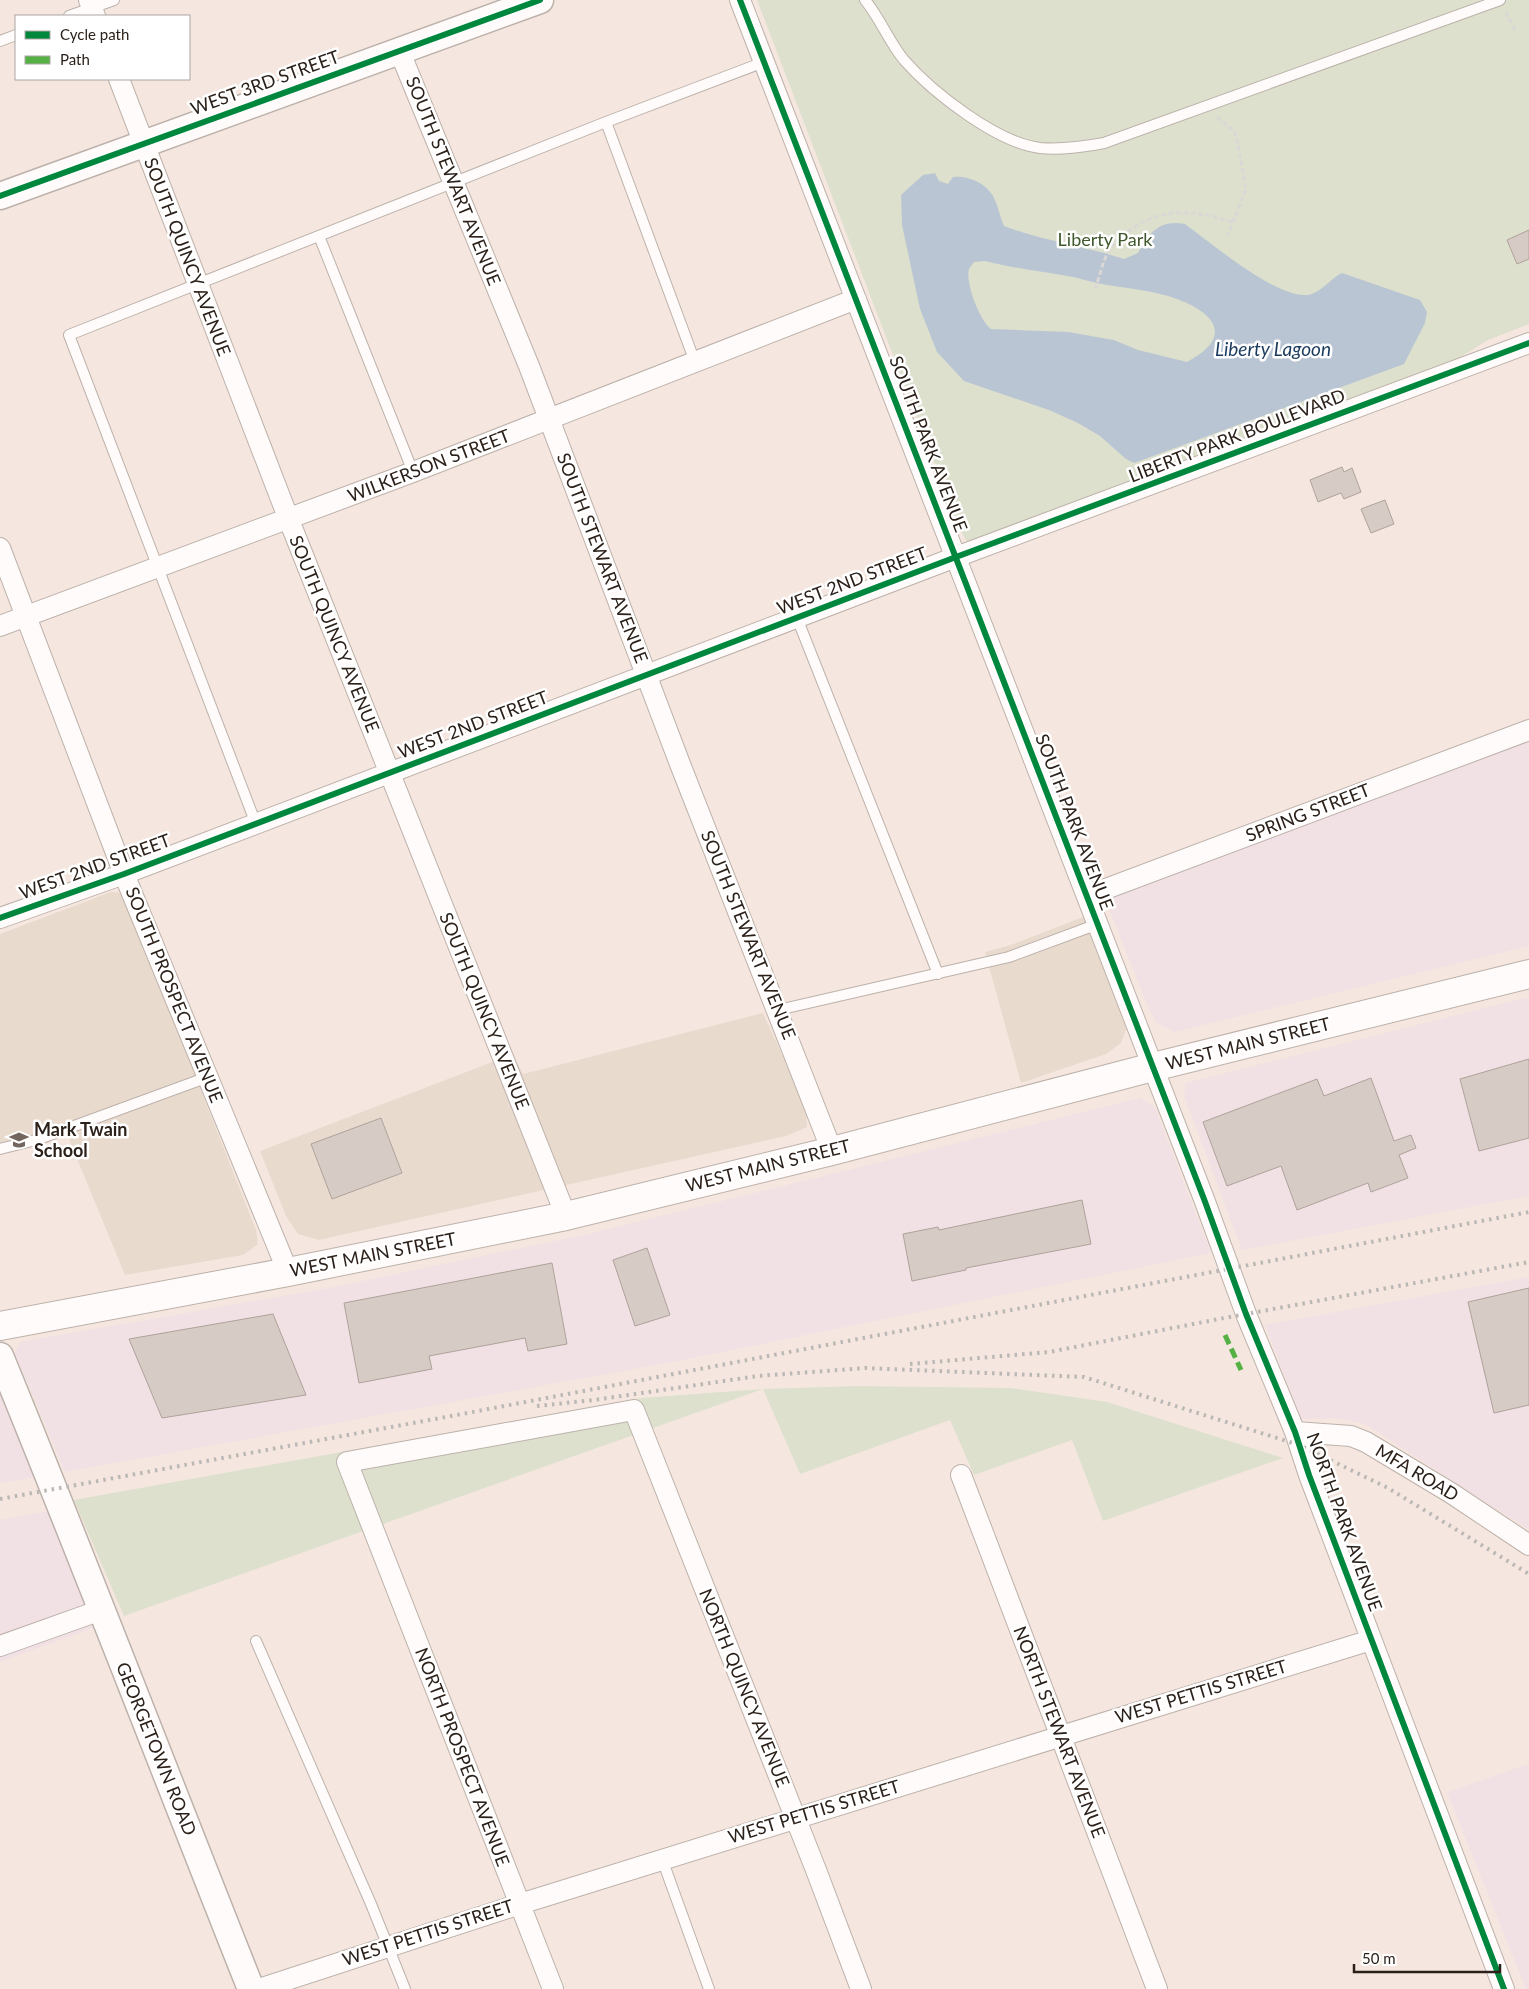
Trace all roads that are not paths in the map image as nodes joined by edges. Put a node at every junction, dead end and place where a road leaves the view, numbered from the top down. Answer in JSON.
{"nodes":[{"id":1,"x":114,"y":0,"type":"edge"},
{"id":2,"x":540,"y":0,"type":"edge"},
{"id":3,"x":740,"y":0,"type":"edge"},
{"id":4,"x":864,"y":0,"type":"edge"},
{"id":5,"x":1503,"y":4,"type":"edge"},
{"id":6,"x":92,"y":8,"type":"edge"},
{"id":7,"x":72,"y":15,"type":"edge"},
{"id":8,"x":15,"y":35,"type":"edge"},
{"id":9,"x":0,"y":40,"type":"edge"},
{"id":10,"x":399,"y":50,"type":"junction"},
{"id":11,"x":764,"y":62,"type":"junction"},
{"id":12,"x":119,"y":80,"type":"edge"},
{"id":13,"x":606,"y":122,"type":"junction"},
{"id":14,"x":143,"y":143,"type":"junction"},
{"id":15,"x":454,"y":182,"type":"junction"},
{"id":16,"x":0,"y":196,"type":"edge"},
{"id":17,"x":319,"y":236,"type":"junction"},
{"id":18,"x":197,"y":284,"type":"junction"},
{"id":19,"x":856,"y":299,"type":"junction"},
{"id":20,"x":1529,"y":343,"type":"edge"},
{"id":21,"x":695,"y":362,"type":"junction"},
{"id":22,"x":549,"y":419,"type":"junction"},
{"id":23,"x":413,"y":472,"type":"junction"},
{"id":24,"x":289,"y":520,"type":"junction"},
{"id":25,"x":0,"y":548,"type":"edge"},
{"id":26,"x":956,"y":557,"type":"junction"},
{"id":27,"x":159,"y":567,"type":"junction"},
{"id":28,"x":26,"y":616,"type":"junction"},
{"id":29,"x":797,"y":618,"type":"junction"},
{"id":30,"x":0,"y":626,"type":"edge"},
{"id":31,"x":646,"y":675,"type":"junction"},
{"id":32,"x":1529,"y":730,"type":"edge"},
{"id":33,"x":389,"y":773,"type":"junction"},
{"id":34,"x":256,"y":824,"type":"junction"},
{"id":35,"x":124,"y":874,"type":"junction"},
{"id":36,"x":1087,"y":896,"type":"junction"},
{"id":37,"x":0,"y":918,"type":"edge"},
{"id":38,"x":1098,"y":924,"type":"junction"},
{"id":39,"x":938,"y":974,"type":"junction"},
{"id":40,"x":1529,"y":974,"type":"edge"},
{"id":41,"x":778,"y":1010,"type":"junction"},
{"id":42,"x":1152,"y":1067,"type":"junction"},
{"id":43,"x":208,"y":1077,"type":"junction"},
{"id":44,"x":0,"y":1149,"type":"edge"},
{"id":45,"x":832,"y":1151,"type":"junction"},
{"id":46,"x":566,"y":1216,"type":"junction"},
{"id":47,"x":288,"y":1272,"type":"junction"},
{"id":48,"x":0,"y":1326,"type":"edge"},
{"id":49,"x":0,"y":1356,"type":"edge"},
{"id":50,"x":1295,"y":1432,"type":"junction"},
{"id":51,"x":478,"y":1439,"type":"joint"},
{"id":52,"x":961,"y":1475,"type":"dead end"},
{"id":53,"x":1529,"y":1545,"type":"edge"},
{"id":54,"x":100,"y":1610,"type":"junction"},
{"id":55,"x":1371,"y":1640,"type":"junction"},
{"id":56,"x":256,"y":1641,"type":"dead end"},
{"id":57,"x":0,"y":1646,"type":"edge"},
{"id":58,"x":1060,"y":1736,"type":"junction"},
{"id":59,"x":795,"y":1817,"type":"junction"},
{"id":60,"x":662,"y":1859,"type":"junction"},
{"id":61,"x":520,"y":1904,"type":"junction"},
{"id":62,"x":388,"y":1946,"type":"junction"},
{"id":63,"x":251,"y":1989,"type":"edge"},
{"id":64,"x":260,"y":1989,"type":"edge"},
{"id":65,"x":404,"y":1989,"type":"edge"},
{"id":66,"x":553,"y":1989,"type":"edge"},
{"id":67,"x":710,"y":1989,"type":"edge"},
{"id":68,"x":861,"y":1989,"type":"edge"},
{"id":69,"x":1157,"y":1989,"type":"edge"},
{"id":70,"x":1504,"y":1989,"type":"edge"}],
"edges":[{"from":1,"to":6,"type":"lane"},
{"from":2,"to":10,"type":"street","name":"WEST 3RD STREET"},
{"from":3,"to":11,"type":"street","name":"SOUTH PARK AVENUE"},
{"from":4,"to":5,"type":"lane"},
{"from":6,"to":7,"type":"lane"},
{"from":8,"to":9,"type":"lane"},
{"from":10,"to":14,"type":"street","name":"WEST 3RD STREET"},
{"from":10,"to":15,"type":"street","name":"SOUTH STEWART AVENUE"},
{"from":11,"to":13,"type":"lane"},
{"from":11,"to":19,"type":"street","name":"SOUTH PARK AVENUE"},
{"from":12,"to":14,"type":"street","name":"SOUTH QUINCY AVENUE"},
{"from":13,"to":15,"type":"lane"},
{"from":13,"to":21,"type":"lane"},
{"from":14,"to":16,"type":"street","name":"WEST 3RD STREET"},
{"from":14,"to":18,"type":"street","name":"SOUTH QUINCY AVENUE"},
{"from":15,"to":17,"type":"lane"},
{"from":15,"to":22,"type":"street","name":"SOUTH STEWART AVENUE"},
{"from":17,"to":18,"type":"lane"},
{"from":17,"to":23,"type":"lane"},
{"from":18,"to":24,"type":"street","name":"SOUTH QUINCY AVENUE"},
{"from":18,"to":27,"type":"lane"},
{"from":19,"to":21,"type":"street","name":"WILKERSON STREET"},
{"from":19,"to":26,"type":"street","name":"SOUTH PARK AVENUE"},
{"from":20,"to":26,"type":"street","name":"LIBERTY PARK BOULEVARD"},
{"from":21,"to":22,"type":"street","name":"WILKERSON STREET"},
{"from":22,"to":23,"type":"street","name":"WILKERSON STREET"},
{"from":22,"to":31,"type":"street","name":"SOUTH STEWART AVENUE"},
{"from":23,"to":24,"type":"street","name":"WILKERSON STREET"},
{"from":24,"to":27,"type":"street","name":"WILKERSON STREET"},
{"from":24,"to":33,"type":"street","name":"SOUTH QUINCY AVENUE"},
{"from":25,"to":28,"type":"street","name":"SOUTH PROSPECT AVENUE"},
{"from":26,"to":29,"type":"street","name":"WEST 2ND STREET"},
{"from":26,"to":36,"type":"street","name":"SOUTH PARK AVENUE"},
{"from":27,"to":28,"type":"street","name":"WILKERSON STREET"},
{"from":27,"to":34,"type":"lane"},
{"from":28,"to":30,"type":"street","name":"WILKERSON STREET"},
{"from":28,"to":35,"type":"street","name":"SOUTH PROSPECT AVENUE"},
{"from":29,"to":31,"type":"street","name":"WEST 2ND STREET"},
{"from":29,"to":39,"type":"lane"},
{"from":31,"to":33,"type":"street","name":"WEST 2ND STREET"},
{"from":31,"to":41,"type":"street","name":"SOUTH STEWART AVENUE"},
{"from":32,"to":36,"type":"street","name":"SPRING STREET"},
{"from":33,"to":34,"type":"street","name":"WEST 2ND STREET"},
{"from":33,"to":46,"type":"street","name":"SOUTH QUINCY AVENUE"},
{"from":34,"to":35,"type":"street","name":"WEST 2ND STREET"},
{"from":35,"to":37,"type":"street","name":"WEST 2ND STREET"},
{"from":35,"to":43,"type":"street","name":"SOUTH PROSPECT AVENUE"},
{"from":36,"to":38,"type":"street","name":"SOUTH PARK AVENUE"},
{"from":38,"to":39,"type":"lane"},
{"from":38,"to":42,"type":"street","name":"SOUTH PARK AVENUE"},
{"from":39,"to":41,"type":"lane"},
{"from":40,"to":42,"type":"main road","name":"WEST MAIN STREET"},
{"from":41,"to":45,"type":"street","name":"SOUTH STEWART AVENUE"},
{"from":42,"to":45,"type":"main road","name":"WEST MAIN STREET"},
{"from":42,"to":50,"type":"street","name":"NORTH PARK AVENUE"},
{"from":43,"to":44,"type":"lane"},
{"from":43,"to":47,"type":"street","name":"SOUTH PROSPECT AVENUE"},
{"from":45,"to":46,"type":"main road","name":"WEST MAIN STREET"},
{"from":46,"to":47,"type":"main road","name":"WEST MAIN STREET"},
{"from":47,"to":48,"type":"main road","name":"WEST MAIN STREET"},
{"from":49,"to":54,"type":"street","name":"GEORGETOWN ROAD"},
{"from":50,"to":53,"type":"street","name":"MFA ROAD"},
{"from":50,"to":55,"type":"street","name":"NORTH PARK AVENUE"},
{"from":51,"to":59,"type":"street","name":"NORTH QUINCY AVENUE"},
{"from":51,"to":61,"type":"street","name":"NORTH PROSPECT AVENUE"},
{"from":52,"to":58,"type":"street","name":"NORTH STEWART AVENUE"},
{"from":54,"to":57,"type":"street"},
{"from":54,"to":63,"type":"street","name":"GEORGETOWN ROAD"},
{"from":55,"to":58,"type":"street","name":"WEST PETTIS STREET"},
{"from":55,"to":70,"type":"street","name":"NORTH PARK AVENUE"},
{"from":56,"to":62,"type":"lane"},
{"from":58,"to":59,"type":"street","name":"WEST PETTIS STREET"},
{"from":58,"to":69,"type":"street","name":"NORTH STEWART AVENUE"},
{"from":59,"to":60,"type":"street","name":"WEST PETTIS STREET"},
{"from":59,"to":68,"type":"street","name":"NORTH QUINCY AVENUE"},
{"from":60,"to":61,"type":"street","name":"WEST PETTIS STREET"},
{"from":60,"to":67,"type":"lane"},
{"from":61,"to":62,"type":"street","name":"WEST PETTIS STREET"},
{"from":61,"to":66,"type":"street","name":"NORTH PROSPECT AVENUE"},
{"from":62,"to":64,"type":"street","name":"WEST PETTIS STREET"},
{"from":62,"to":65,"type":"lane"}]}
